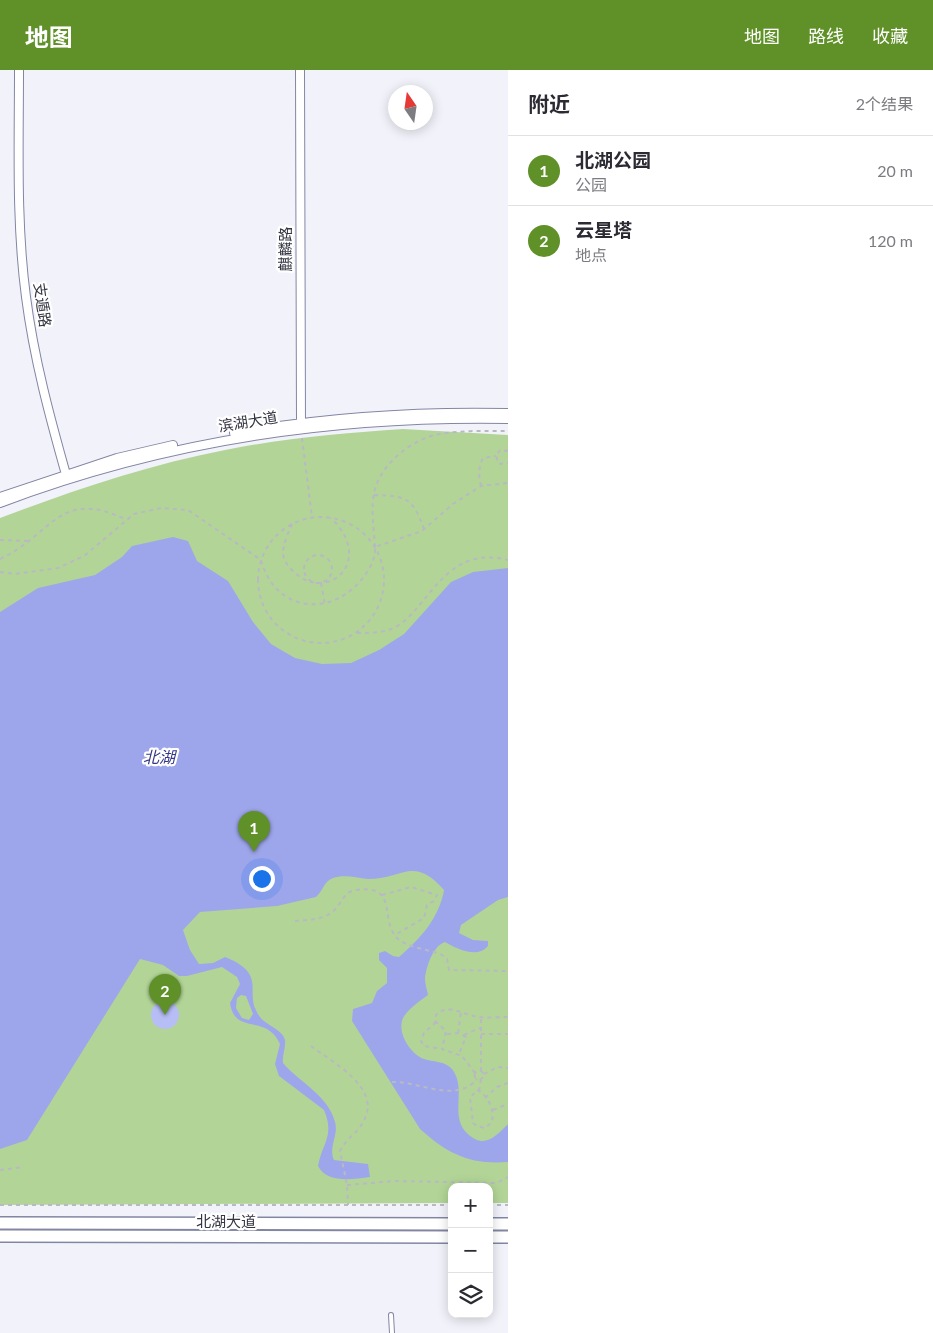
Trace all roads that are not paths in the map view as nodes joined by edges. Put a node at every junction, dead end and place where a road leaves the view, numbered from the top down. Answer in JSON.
{"nodes":[{"id":1,"x":19,"y":70,"type":"edge"},
{"id":2,"x":300,"y":70,"type":"edge"},
{"id":3,"x":508,"y":412,"type":"edge"},
{"id":4,"x":508,"y":419,"type":"edge"},
{"id":5,"x":301,"y":425,"type":"junction"},
{"id":6,"x":67,"y":476,"type":"junction"},
{"id":7,"x":0,"y":497,"type":"edge"},
{"id":8,"x":0,"y":503,"type":"edge"},
{"id":9,"x":0,"y":1223,"type":"edge"},
{"id":10,"x":448,"y":1224,"type":"edge"},
{"id":11,"x":493,"y":1224,"type":"edge"},
{"id":12,"x":508,"y":1224,"type":"edge"},
{"id":13,"x":0,"y":1236,"type":"edge"},
{"id":14,"x":448,"y":1237,"type":"edge"},
{"id":15,"x":493,"y":1237,"type":"edge"},
{"id":16,"x":508,"y":1237,"type":"edge"},
{"id":17,"x":392,"y":1315,"type":"dead end"},
{"id":18,"x":392,"y":1333,"type":"edge"}],
"edges":[{"from":1,"to":6,"type":"street","name":"支遁路"},
{"from":2,"to":5,"type":"street","name":"麒麟路"},
{"from":3,"to":5,"type":"street","name":"滨湖大道"},
{"from":4,"to":5,"type":"street","name":"滨湖大道"},
{"from":5,"to":6,"type":"street","name":"滨湖大道"},
{"from":6,"to":7,"type":"street","name":"滨湖大道"},
{"from":6,"to":8,"type":"street","name":"滨湖大道"},
{"from":9,"to":10,"type":"main road","name":"北湖大道"},
{"from":11,"to":12,"type":"main road"},
{"from":13,"to":14,"type":"main road","name":"北湖大道"},
{"from":15,"to":16,"type":"main road"},
{"from":17,"to":18,"type":"lane"}]}
